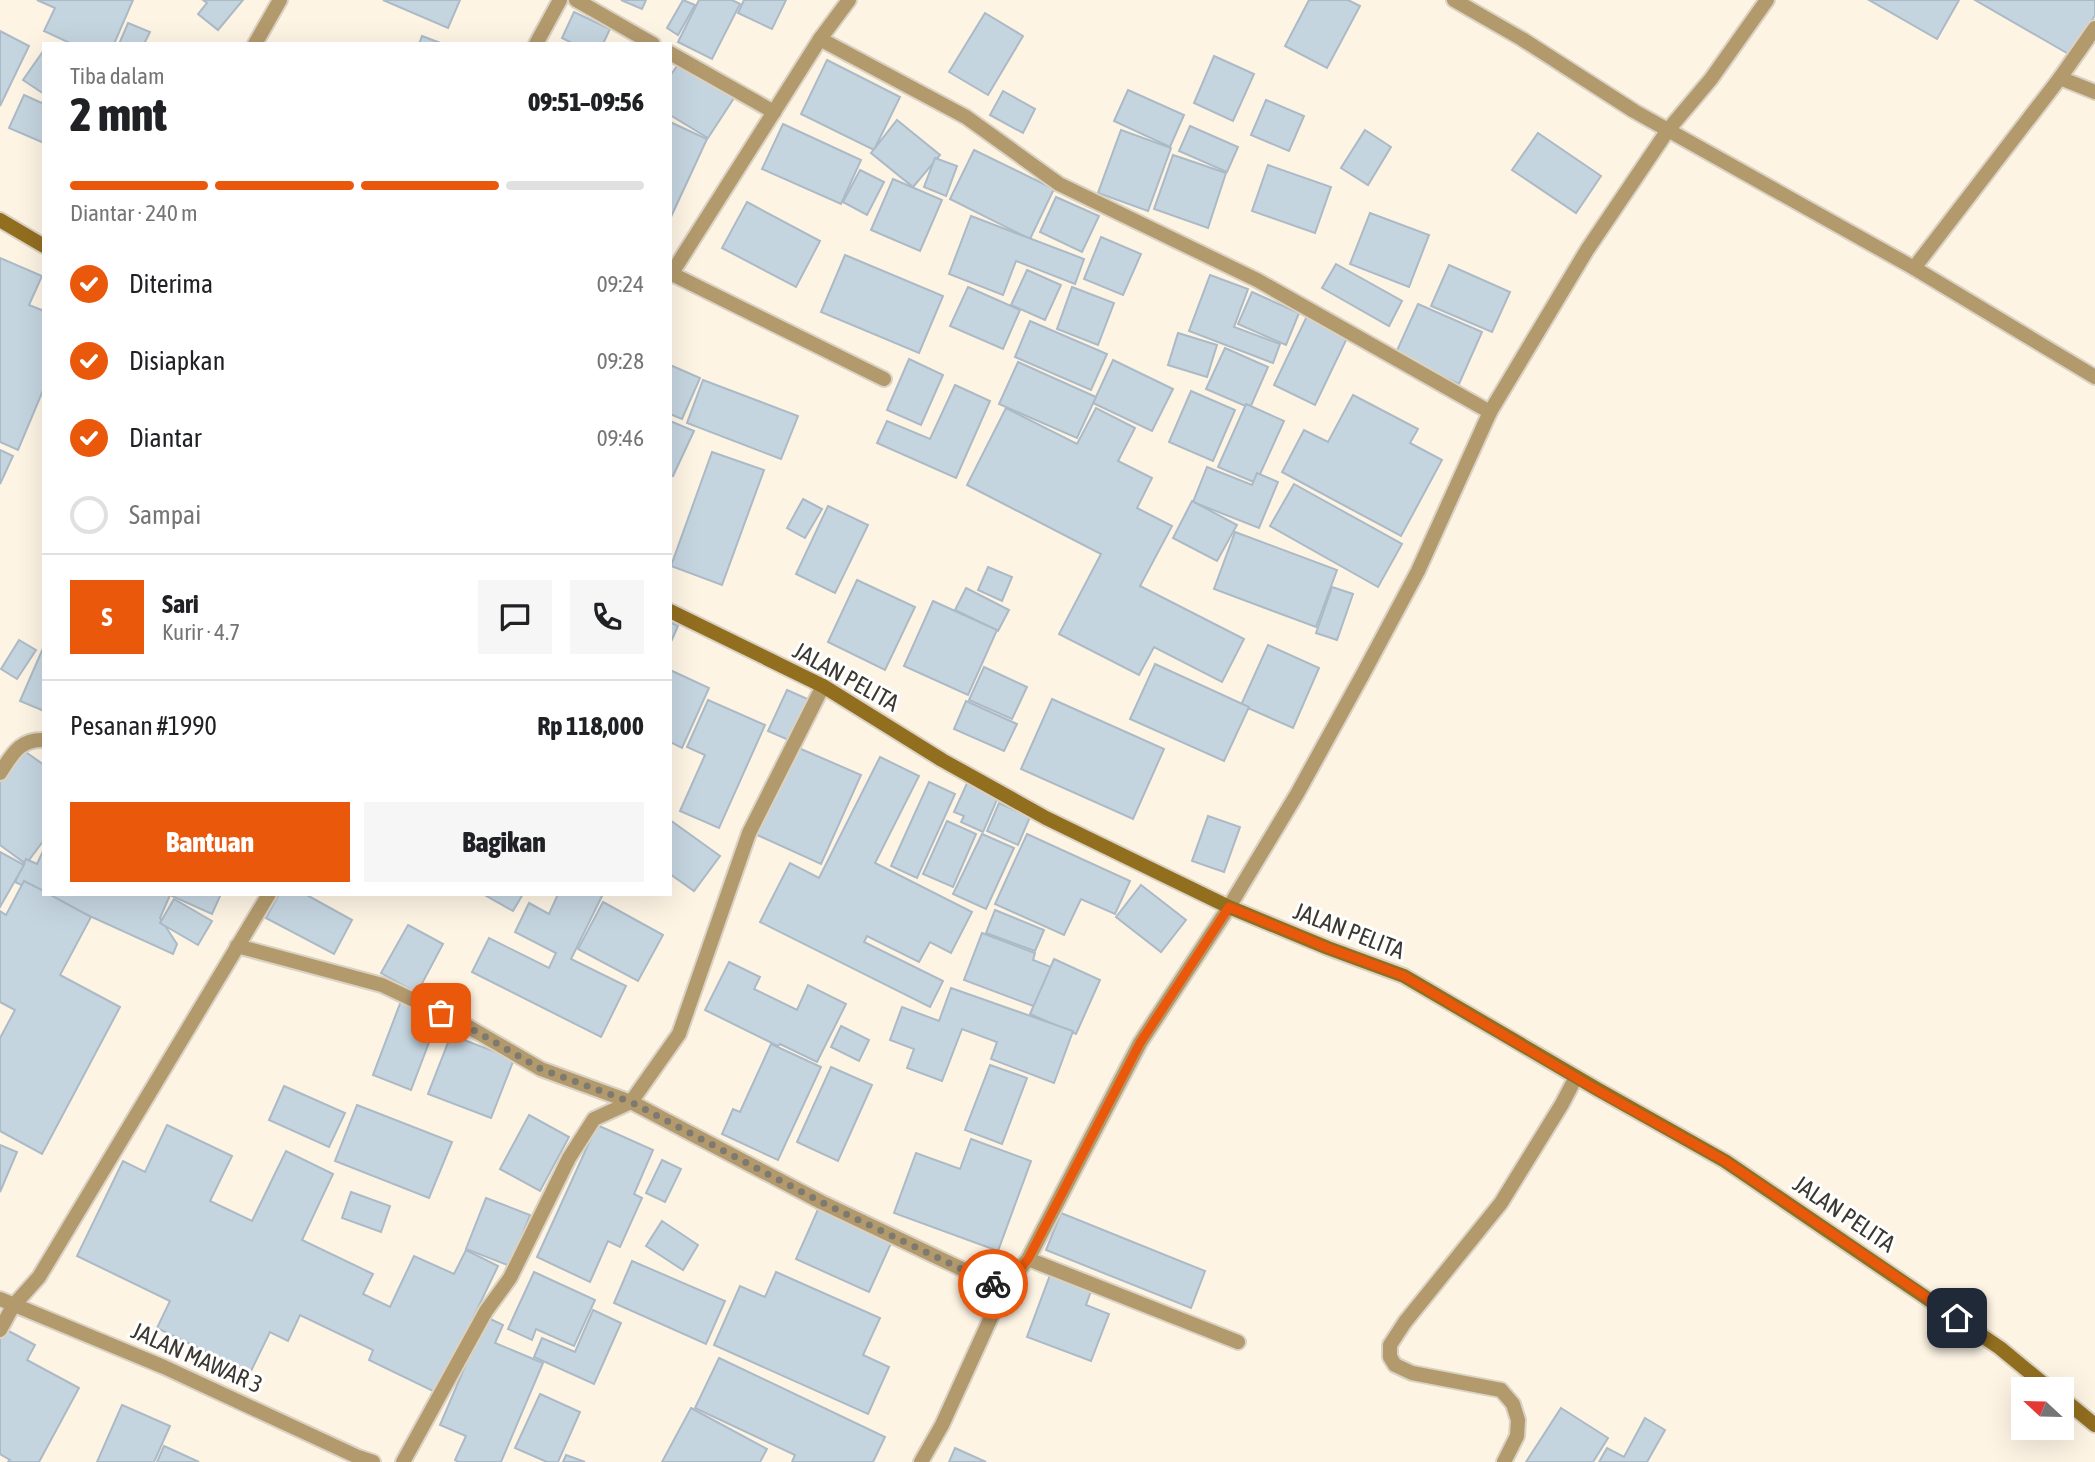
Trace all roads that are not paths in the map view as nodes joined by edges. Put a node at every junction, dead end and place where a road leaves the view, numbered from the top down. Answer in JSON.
{"nodes":[{"id":1,"x":279,"y":0,"type":"edge"},
{"id":2,"x":560,"y":0,"type":"edge"},
{"id":3,"x":576,"y":0,"type":"edge"},
{"id":4,"x":849,"y":0,"type":"edge"},
{"id":5,"x":1454,"y":0,"type":"edge"},
{"id":6,"x":1767,"y":0,"type":"edge"},
{"id":7,"x":2095,"y":28,"type":"edge"},
{"id":8,"x":820,"y":39,"type":"junction"},
{"id":9,"x":256,"y":42,"type":"edge"},
{"id":10,"x":537,"y":42,"type":"edge"},
{"id":11,"x":650,"y":42,"type":"edge"},
{"id":12,"x":672,"y":54,"type":"edge"},
{"id":13,"x":2060,"y":78,"type":"junction"},
{"id":14,"x":2095,"y":92,"type":"edge"},
{"id":15,"x":774,"y":112,"type":"junction"},
{"id":16,"x":1668,"y":131,"type":"junction"},
{"id":17,"x":0,"y":220,"type":"edge"},
{"id":18,"x":42,"y":245,"type":"edge"},
{"id":19,"x":1914,"y":268,"type":"junction"},
{"id":20,"x":672,"y":273,"type":"edge"},
{"id":21,"x":672,"y":275,"type":"edge"},
{"id":22,"x":2095,"y":377,"type":"edge"},
{"id":23,"x":884,"y":379,"type":"dead end"},
{"id":24,"x":1490,"y":412,"type":"junction"},
{"id":25,"x":672,"y":612,"type":"edge"},
{"id":26,"x":823,"y":686,"type":"junction"},
{"id":27,"x":42,"y":740,"type":"edge"},
{"id":28,"x":0,"y":773,"type":"edge"},
{"id":29,"x":268,"y":896,"type":"edge"},
{"id":30,"x":1229,"y":907,"type":"junction"},
{"id":31,"x":237,"y":946,"type":"junction"},
{"id":32,"x":1576,"y":1077,"type":"junction"},
{"id":33,"x":631,"y":1102,"type":"junction"},
{"id":34,"x":1028,"y":1259,"type":"junction"},
{"id":35,"x":1004,"y":1289,"type":"junction"},
{"id":36,"x":7,"y":1303,"type":"edge"},
{"id":37,"x":0,"y":1330,"type":"edge"},
{"id":38,"x":1238,"y":1342,"type":"dead end"},
{"id":39,"x":2035,"y":1377,"type":"edge"},
{"id":40,"x":2074,"y":1408,"type":"edge"},
{"id":41,"x":2095,"y":1425,"type":"edge"},
{"id":42,"x":373,"y":1462,"type":"edge"},
{"id":43,"x":404,"y":1462,"type":"edge"},
{"id":44,"x":921,"y":1462,"type":"edge"},
{"id":45,"x":1504,"y":1462,"type":"edge"}],
"edges":[{"from":1,"to":9,"type":"street"},
{"from":2,"to":10,"type":"street"},
{"from":3,"to":11,"type":"street"},
{"from":4,"to":8,"type":"street"},
{"from":5,"to":16,"type":"street"},
{"from":6,"to":16,"type":"street"},
{"from":7,"to":13,"type":"street"},
{"from":8,"to":15,"type":"street"},
{"from":8,"to":24,"type":"street"},
{"from":12,"to":15,"type":"street"},
{"from":13,"to":14,"type":"street"},
{"from":13,"to":19,"type":"street"},
{"from":15,"to":20,"type":"street"},
{"from":16,"to":19,"type":"street"},
{"from":16,"to":24,"type":"street"},
{"from":17,"to":18,"type":"street"},
{"from":19,"to":22,"type":"street"},
{"from":21,"to":23,"type":"street"},
{"from":24,"to":30,"type":"street"},
{"from":25,"to":26,"type":"street","name":"JALAN PELITA"},
{"from":26,"to":30,"type":"street","name":"JALAN PELITA"},
{"from":26,"to":33,"type":"street"},
{"from":27,"to":28,"type":"street"},
{"from":29,"to":31,"type":"street"},
{"from":30,"to":32,"type":"street","name":"JALAN PELITA"},
{"from":30,"to":34,"type":"street"},
{"from":31,"to":33,"type":"street"},
{"from":31,"to":36,"type":"street"},
{"from":32,"to":39,"type":"street","name":"JALAN PELITA"},
{"from":32,"to":45,"type":"street"},
{"from":33,"to":35,"type":"street"},
{"from":33,"to":43,"type":"street"},
{"from":34,"to":35,"type":"street"},
{"from":34,"to":38,"type":"street"},
{"from":35,"to":44,"type":"street"},
{"from":36,"to":37,"type":"street"},
{"from":36,"to":42,"type":"street","name":"JALAN MAWAR 3"},
{"from":40,"to":41,"type":"street"}]}
